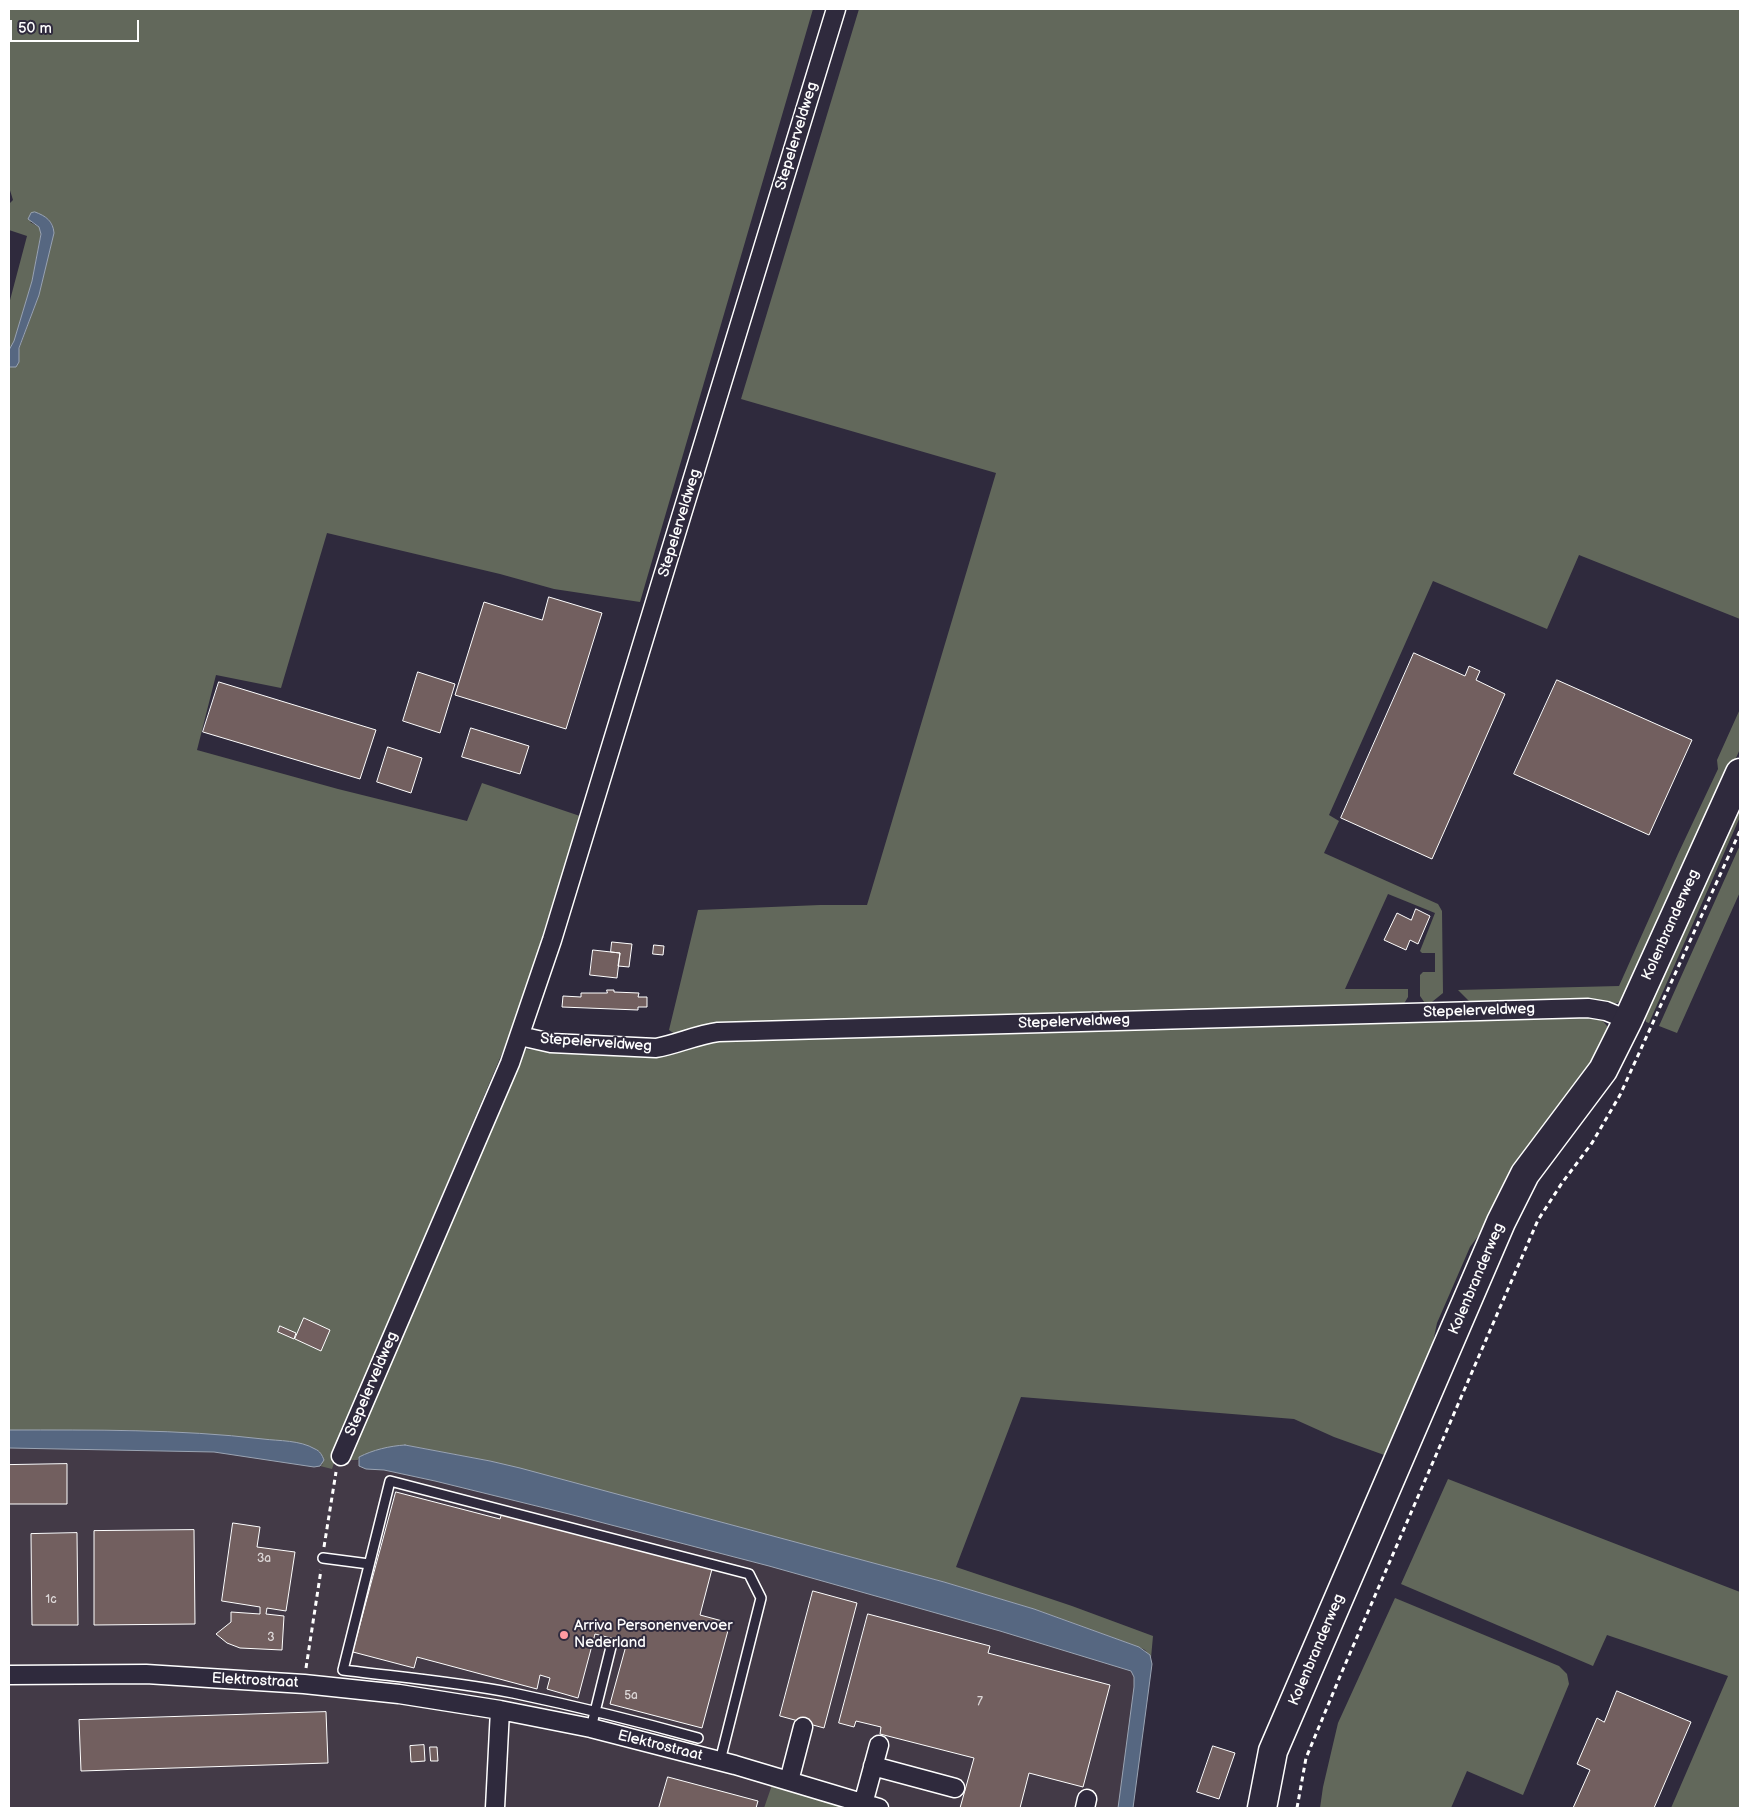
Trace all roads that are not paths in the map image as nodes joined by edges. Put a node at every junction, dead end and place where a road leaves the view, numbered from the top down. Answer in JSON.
{"nodes":[{"id":1,"x":836,"y":9,"type":"edge"},
{"id":2,"x":1740,"y":773,"type":"edge"},
{"id":3,"x":1628,"y":1020,"type":"junction"},
{"id":4,"x":520,"y":1036,"type":"junction"},
{"id":5,"x":341,"y":1456,"type":"dead end"},
{"id":6,"x":322,"y":1558,"type":"dead end"},
{"id":7,"x":369,"y":1564,"type":"junction"},
{"id":8,"x":610,"y":1647,"type":"dead end"},
{"id":9,"x":9,"y":1675,"type":"edge"},
{"id":10,"x":440,"y":1682,"type":"junction"},
{"id":11,"x":511,"y":1693,"type":"junction"},
{"id":12,"x":437,"y":1700,"type":"junction"},
{"id":13,"x":500,"y":1710,"type":"junction"},
{"id":14,"x":594,"y":1710,"type":"junction"},
{"id":15,"x":803,"y":1727,"type":"dead end"},
{"id":16,"x":591,"y":1728,"type":"junction"},
{"id":17,"x":659,"y":1736,"type":"junction"},
{"id":18,"x":698,"y":1738,"type":"dead end"},
{"id":19,"x":879,"y":1745,"type":"dead end"},
{"id":20,"x":720,"y":1761,"type":"junction"},
{"id":21,"x":873,"y":1766,"type":"junction"},
{"id":22,"x":789,"y":1781,"type":"junction"},
{"id":23,"x":955,"y":1788,"type":"dead end"},
{"id":24,"x":871,"y":1806,"type":"edge"},
{"id":25,"x":495,"y":1808,"type":"edge"},
{"id":26,"x":1262,"y":1808,"type":"edge"}],
"edges":[{"from":1,"to":4,"type":"street","name":"Stepelerveldweg"},
{"from":2,"to":3,"type":"main road","name":"Kolenbranderweg"},
{"from":3,"to":4,"type":"street","name":"Stepelerveldweg"},
{"from":3,"to":26,"type":"main road","name":"Kolenbranderweg"},
{"from":4,"to":5,"type":"street","name":"Stepelerveldweg"},
{"from":6,"to":7,"type":"lane"},
{"from":7,"to":10,"type":"lane"},
{"from":7,"to":20,"type":"lane"},
{"from":8,"to":14,"type":"lane"},
{"from":9,"to":12,"type":"street","name":"Elektrostraat"},
{"from":10,"to":11,"type":"lane"},
{"from":10,"to":12,"type":"lane"},
{"from":11,"to":13,"type":"lane"},
{"from":11,"to":14,"type":"lane"},
{"from":12,"to":13,"type":"street","name":"Elektrostraat"},
{"from":13,"to":16,"type":"street","name":"Elektrostraat"},
{"from":13,"to":25,"type":"street"},
{"from":14,"to":16,"type":"lane"},
{"from":14,"to":17,"type":"lane"},
{"from":15,"to":22,"type":"street"},
{"from":16,"to":17,"type":"street","name":"Elektrostraat"},
{"from":17,"to":18,"type":"lane"},
{"from":17,"to":20,"type":"street","name":"Elektrostraat"},
{"from":19,"to":21,"type":"street","name":"Elektrostraat"},
{"from":20,"to":22,"type":"street","name":"Elektrostraat"},
{"from":21,"to":23,"type":"street"},
{"from":21,"to":24,"type":"street","name":"Elektrostraat"},
{"from":22,"to":24,"type":"street","name":"Elektrostraat"}]}
